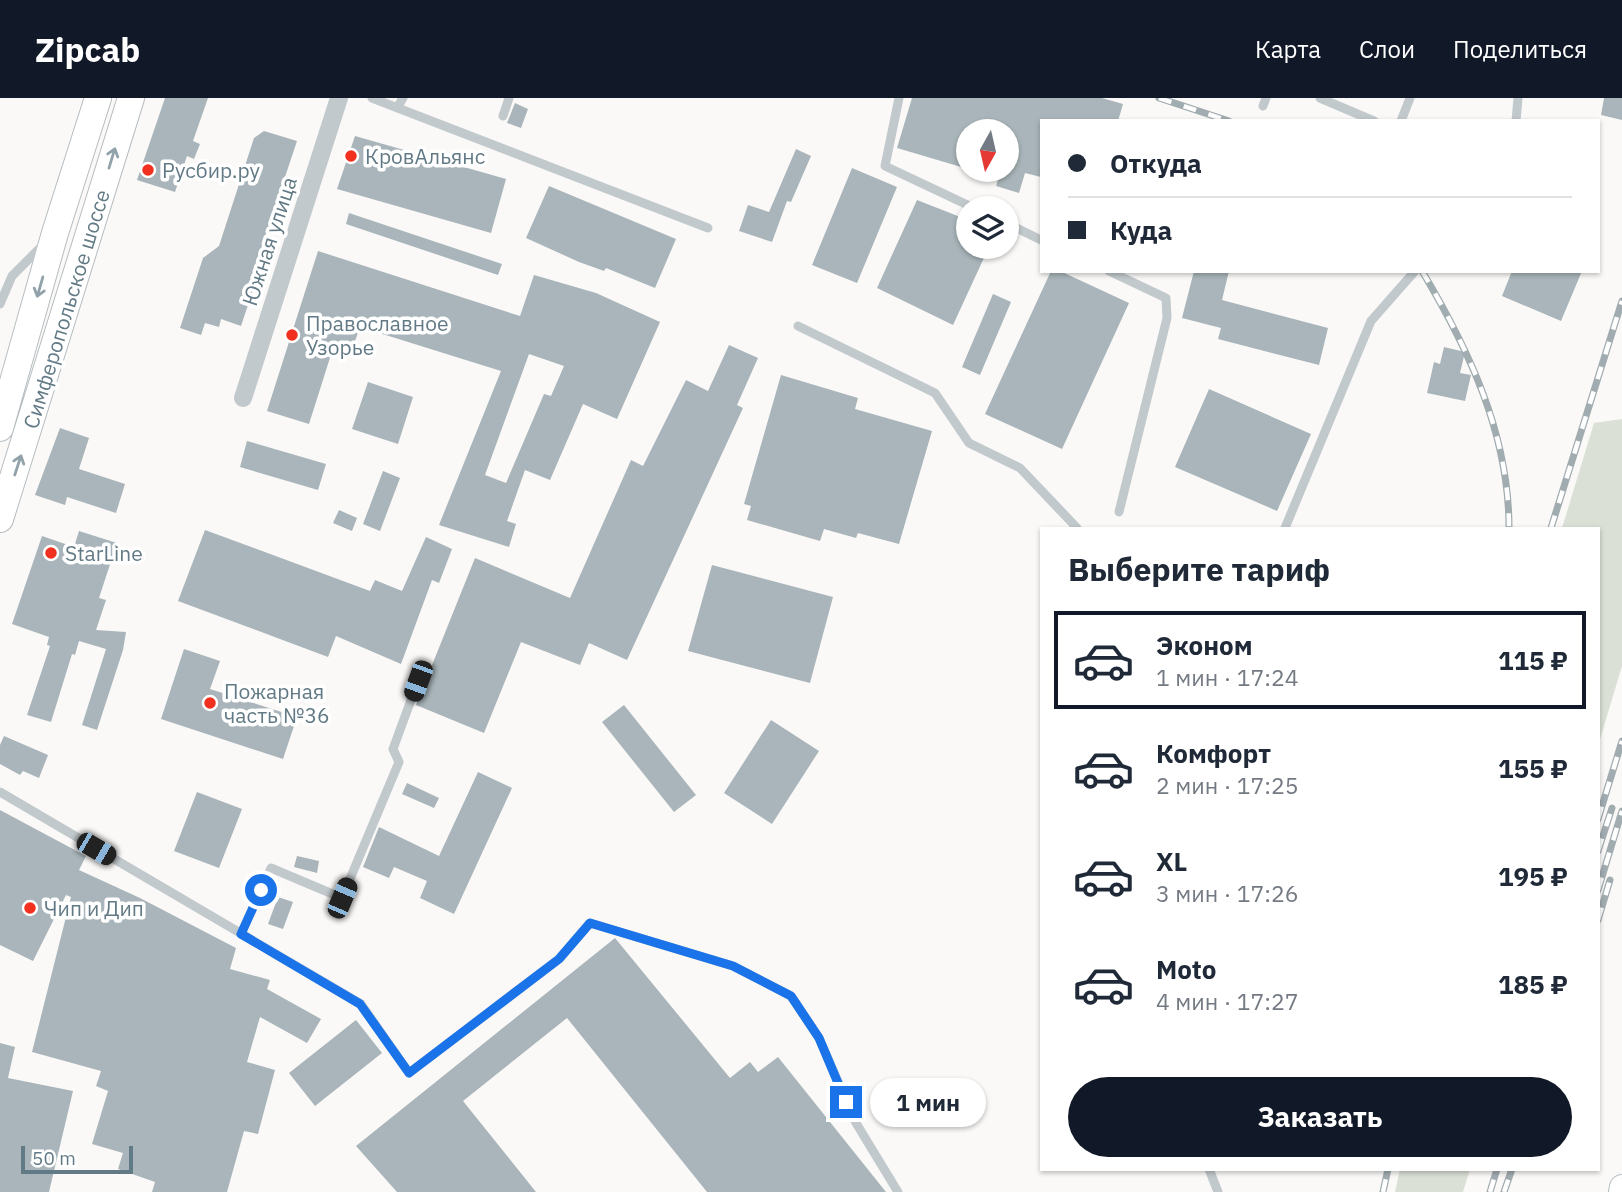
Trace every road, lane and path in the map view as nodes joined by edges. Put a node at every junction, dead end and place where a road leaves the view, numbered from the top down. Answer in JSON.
{"nodes":[{"id":1,"x":90,"y":98,"type":"edge"},
{"id":2,"x":97,"y":98,"type":"edge"},
{"id":3,"x":131,"y":98,"type":"edge"},
{"id":4,"x":339,"y":98,"type":"edge"},
{"id":5,"x":372,"y":98,"type":"edge"},
{"id":6,"x":402,"y":98,"type":"edge"},
{"id":7,"x":509,"y":98,"type":"edge"},
{"id":8,"x":899,"y":98,"type":"edge"},
{"id":9,"x":1320,"y":98,"type":"edge"},
{"id":10,"x":1410,"y":98,"type":"edge"},
{"id":11,"x":1518,"y":98,"type":"edge"},
{"id":12,"x":397,"y":108,"type":"junction"},
{"id":13,"x":503,"y":116,"type":"dead end"},
{"id":14,"x":1369,"y":119,"type":"edge"},
{"id":15,"x":1402,"y":119,"type":"edge"},
{"id":16,"x":1516,"y":119,"type":"edge"},
{"id":17,"x":87,"y":128,"type":"junction"},
{"id":18,"x":956,"y":200,"type":"edge"},
{"id":19,"x":708,"y":228,"type":"dead end"},
{"id":20,"x":1019,"y":229,"type":"edge"},
{"id":21,"x":55,"y":233,"type":"junction"},
{"id":22,"x":1040,"y":240,"type":"edge"},
{"id":23,"x":1113,"y":273,"type":"edge"},
{"id":24,"x":1413,"y":273,"type":"edge"},
{"id":25,"x":0,"y":304,"type":"edge"},
{"id":26,"x":798,"y":326,"type":"dead end"},
{"id":27,"x":243,"y":398,"type":"dead end"},
{"id":28,"x":0,"y":428,"type":"edge"},
{"id":29,"x":1119,"y":512,"type":"dead end"},
{"id":30,"x":0,"y":519,"type":"edge"},
{"id":31,"x":1076,"y":527,"type":"edge"},
{"id":32,"x":1285,"y":527,"type":"edge"},
{"id":33,"x":418,"y":681,"type":"dead end"},
{"id":34,"x":0,"y":792,"type":"edge"},
{"id":35,"x":241,"y":934,"type":"junction"},
{"id":36,"x":1210,"y":1171,"type":"edge"},
{"id":37,"x":898,"y":1192,"type":"edge"},
{"id":38,"x":1218,"y":1192,"type":"edge"}],
"edges":[{"from":1,"to":17,"type":"main road"},
{"from":2,"to":17,"type":"main road","name":"Симферопольское шоссе"},
{"from":30,"to":3,"type":"main road","name":"Симферопольское шоссе","one_way":true},
{"from":4,"to":27,"type":"street","name":"Южная улица"},
{"from":5,"to":12,"type":"lane"},
{"from":6,"to":12,"type":"lane"},
{"from":7,"to":13,"type":"lane"},
{"from":8,"to":18,"type":"lane"},
{"from":9,"to":14,"type":"lane"},
{"from":10,"to":15,"type":"lane"},
{"from":11,"to":16,"type":"lane"},
{"from":12,"to":19,"type":"lane"},
{"from":17,"to":21,"type":"main road","name":"Симферопольское шоссе"},
{"from":20,"to":22,"type":"lane"},
{"from":21,"to":25,"type":"lane"},
{"from":21,"to":28,"type":"main road","name":"Симферопольское шоссе","one_way":true},
{"from":23,"to":29,"type":"lane"},
{"from":24,"to":32,"type":"lane"},
{"from":26,"to":31,"type":"lane"},
{"from":33,"to":35,"type":"lane"},
{"from":34,"to":35,"type":"lane"},
{"from":35,"to":37,"type":"lane"},
{"from":36,"to":38,"type":"lane"}]}
